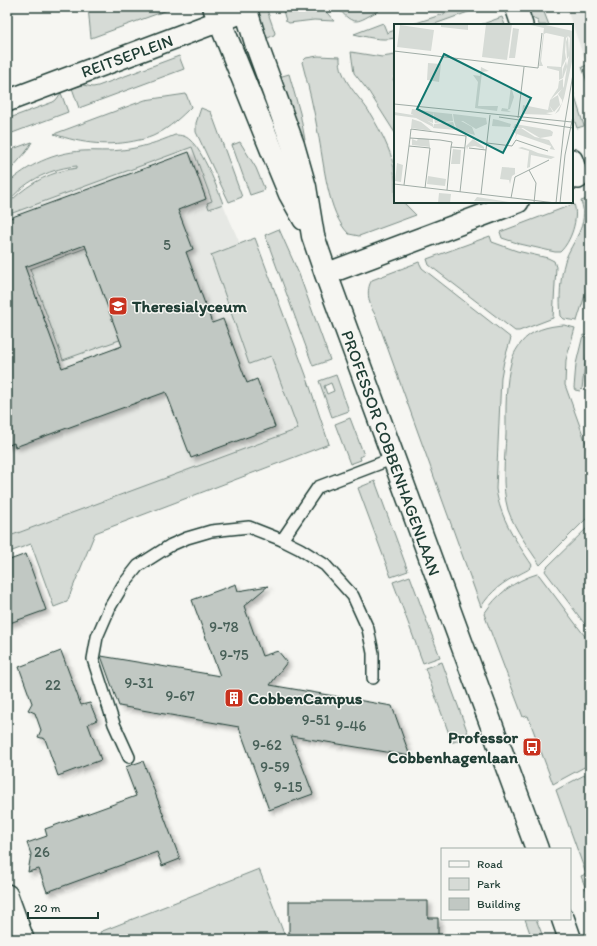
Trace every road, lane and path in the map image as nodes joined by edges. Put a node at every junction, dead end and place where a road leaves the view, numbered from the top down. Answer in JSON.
{"nodes":[{"id":1,"x":516,"y":7,"type":"edge"},
{"id":2,"x":246,"y":9,"type":"edge"},
{"id":3,"x":217,"y":14,"type":"edge"},
{"id":4,"x":522,"y":24,"type":"edge"},
{"id":5,"x":7,"y":101,"type":"edge"},
{"id":6,"x":515,"y":203,"type":"edge"},
{"id":7,"x":313,"y":236,"type":"junction"},
{"id":8,"x":326,"y":274,"type":"junction"},
{"id":9,"x":394,"y":458,"type":"junction"},
{"id":10,"x":282,"y":540,"type":"junction"},
{"id":11,"x":373,"y":678,"type":"dead end"},
{"id":12,"x":129,"y":757,"type":"dead end"},
{"id":13,"x":537,"y":848,"type":"edge"},
{"id":14,"x":7,"y":896,"type":"edge"},
{"id":15,"x":563,"y":920,"type":"edge"},
{"id":16,"x":23,"y":939,"type":"edge"},
{"id":17,"x":570,"y":939,"type":"edge"}],
"edges":[{"from":1,"to":4,"type":"street"},
{"from":2,"to":3,"type":"street","name":"REITSEPLEIN"},
{"from":2,"to":7,"type":"street","name":"PROFESSOR COBBENHAGENLAAN"},
{"from":3,"to":5,"type":"street","name":"REITSEPLEIN"},
{"from":3,"to":7,"type":"street","name":"PROFESSOR COBBENHAGENLAAN"},
{"from":6,"to":8,"type":"street"},
{"from":7,"to":8,"type":"street","name":"PROFESSOR COBBENHAGENLAAN"},
{"from":8,"to":9,"type":"street","name":"PROFESSOR COBBENHAGENLAAN"},
{"from":9,"to":10,"type":"lane"},
{"from":9,"to":13,"type":"street","name":"PROFESSOR COBBENHAGENLAAN"},
{"from":10,"to":11,"type":"lane"},
{"from":10,"to":12,"type":"lane"},
{"from":14,"to":16,"type":"street"},
{"from":15,"to":17,"type":"street"}]}
